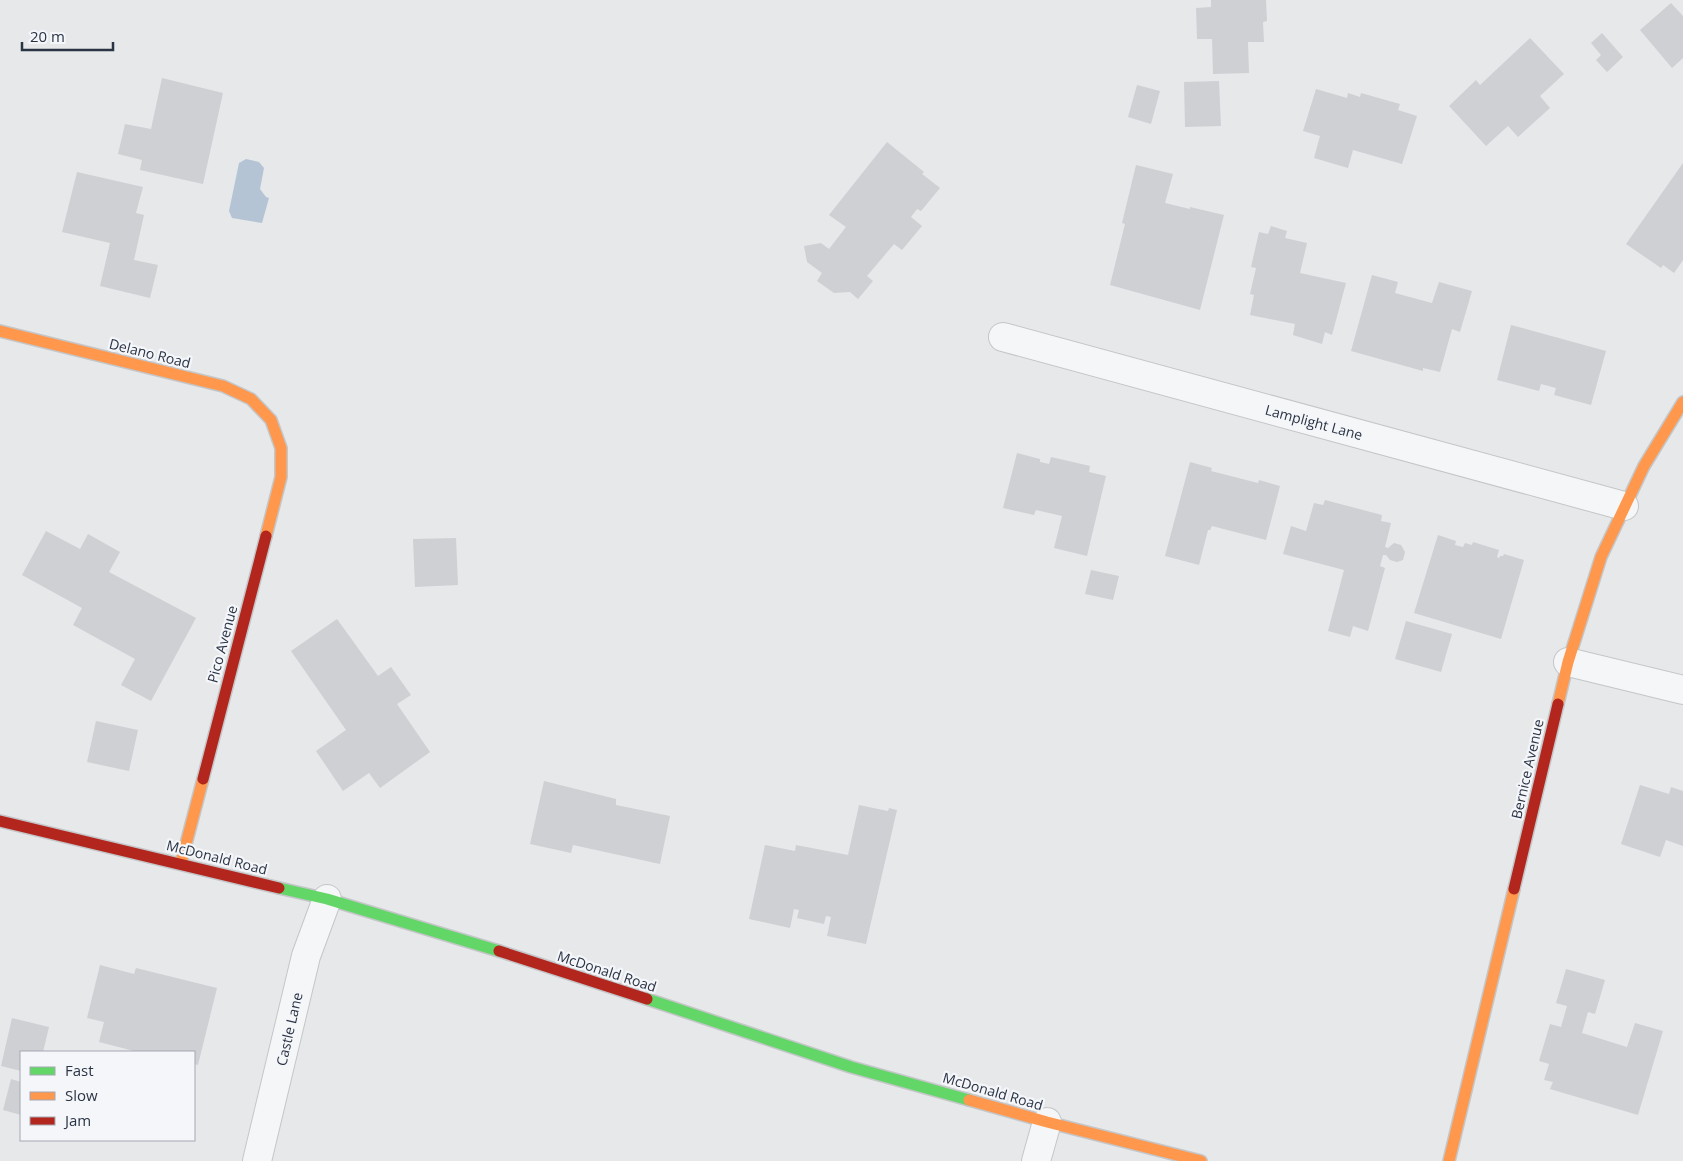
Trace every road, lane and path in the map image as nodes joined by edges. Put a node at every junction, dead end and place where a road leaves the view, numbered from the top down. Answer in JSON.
{"nodes":[{"id":1,"x":0,"y":331,"type":"edge"},
{"id":2,"x":1004,"y":337,"type":"dead end"},
{"id":3,"x":1683,"y":402,"type":"edge"},
{"id":4,"x":275,"y":431,"type":"joint"},
{"id":5,"x":1624,"y":506,"type":"junction"},
{"id":6,"x":1568,"y":662,"type":"junction"},
{"id":7,"x":1683,"y":690,"type":"edge"},
{"id":8,"x":0,"y":821,"type":"edge"},
{"id":9,"x":181,"y":863,"type":"junction"},
{"id":10,"x":327,"y":898,"type":"junction"},
{"id":11,"x":1047,"y":1122,"type":"junction"},
{"id":12,"x":257,"y":1161,"type":"edge"},
{"id":13,"x":1036,"y":1161,"type":"edge"},
{"id":14,"x":1201,"y":1161,"type":"edge"},
{"id":15,"x":1449,"y":1161,"type":"edge"}],
"edges":[{"from":1,"to":4,"type":"street","name":"Delano Road"},
{"from":2,"to":5,"type":"street","name":"Lamplight Lane"},
{"from":3,"to":5,"type":"street","name":"Bernice Avenue"},
{"from":4,"to":9,"type":"street","name":"Pico Avenue"},
{"from":5,"to":6,"type":"street","name":"Bernice Avenue"},
{"from":6,"to":7,"type":"street"},
{"from":6,"to":15,"type":"street","name":"Bernice Avenue"},
{"from":8,"to":9,"type":"street","name":"McDonald Road"},
{"from":9,"to":10,"type":"street","name":"McDonald Road"},
{"from":10,"to":11,"type":"street","name":"McDonald Road"},
{"from":10,"to":12,"type":"street","name":"Castle Lane"},
{"from":11,"to":13,"type":"street"},
{"from":11,"to":14,"type":"street","name":"McDonald Road"}]}
